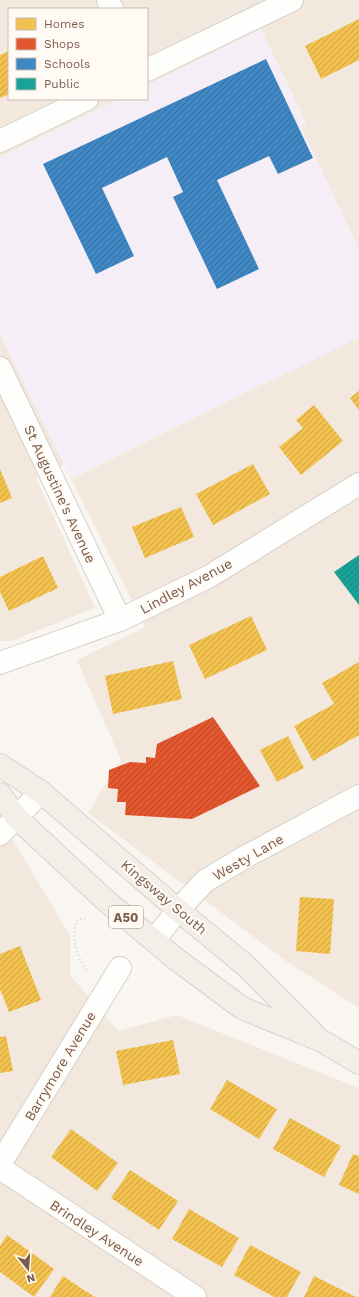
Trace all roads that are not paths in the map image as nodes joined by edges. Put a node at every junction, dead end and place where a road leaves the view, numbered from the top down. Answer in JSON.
{"nodes":[{"id":1,"x":292,"y":0,"type":"edge"},
{"id":2,"x":148,"y":70,"type":"edge"},
{"id":3,"x":85,"y":100,"type":"edge"},
{"id":4,"x":0,"y":141,"type":"edge"},
{"id":5,"x":0,"y":368,"type":"edge"},
{"id":6,"x":359,"y":484,"type":"edge"},
{"id":7,"x":120,"y":620,"type":"junction"},
{"id":8,"x":0,"y":663,"type":"edge"},
{"id":9,"x":0,"y":765,"type":"edge"},
{"id":10,"x":41,"y":792,"type":"junction"},
{"id":11,"x":0,"y":794,"type":"edge"},
{"id":12,"x":359,"y":796,"type":"edge"},
{"id":13,"x":17,"y":818,"type":"junction"},
{"id":14,"x":0,"y":834,"type":"edge"},
{"id":15,"x":178,"y":910,"type":"junction"},
{"id":16,"x":154,"y":940,"type":"junction"},
{"id":17,"x":120,"y":968,"type":"dead end"},
{"id":18,"x":320,"y":1040,"type":"junction"},
{"id":19,"x":359,"y":1063,"type":"edge"},
{"id":20,"x":0,"y":1164,"type":"edge"},
{"id":21,"x":0,"y":1168,"type":"edge"},
{"id":22,"x":195,"y":1297,"type":"edge"}],
"edges":[{"from":1,"to":2,"type":"street"},
{"from":3,"to":4,"type":"street"},
{"from":5,"to":7,"type":"street","name":"St Augustine's Avenue"},
{"from":6,"to":7,"type":"street","name":"Lindley Avenue"},
{"from":7,"to":8,"type":"street","name":"Lindley Avenue"},
{"from":9,"to":10,"type":"main road","name":"Kingsway South","number":"A50"},
{"from":10,"to":13,"type":"street"},
{"from":10,"to":15,"type":"main road","name":"Kingsway South","number":"A50"},
{"from":11,"to":13,"type":"main road","name":"Kingsway South","number":"A50"},
{"from":12,"to":15,"type":"street","name":"Westy Lane"},
{"from":13,"to":14,"type":"street"},
{"from":13,"to":16,"type":"main road","name":"Kingsway South","number":"A50"},
{"from":15,"to":16,"type":"street","name":"Westy Lane"},
{"from":15,"to":18,"type":"main road","name":"Kingsway South","number":"A50"},
{"from":16,"to":18,"type":"main road","name":"Kingsway South","number":"A50"},
{"from":17,"to":20,"type":"street","name":"Barrymore Avenue"},
{"from":18,"to":19,"type":"main road","name":"Kingsway South","number":"A50"},
{"from":21,"to":22,"type":"street","name":"Brindley Avenue"}]}
